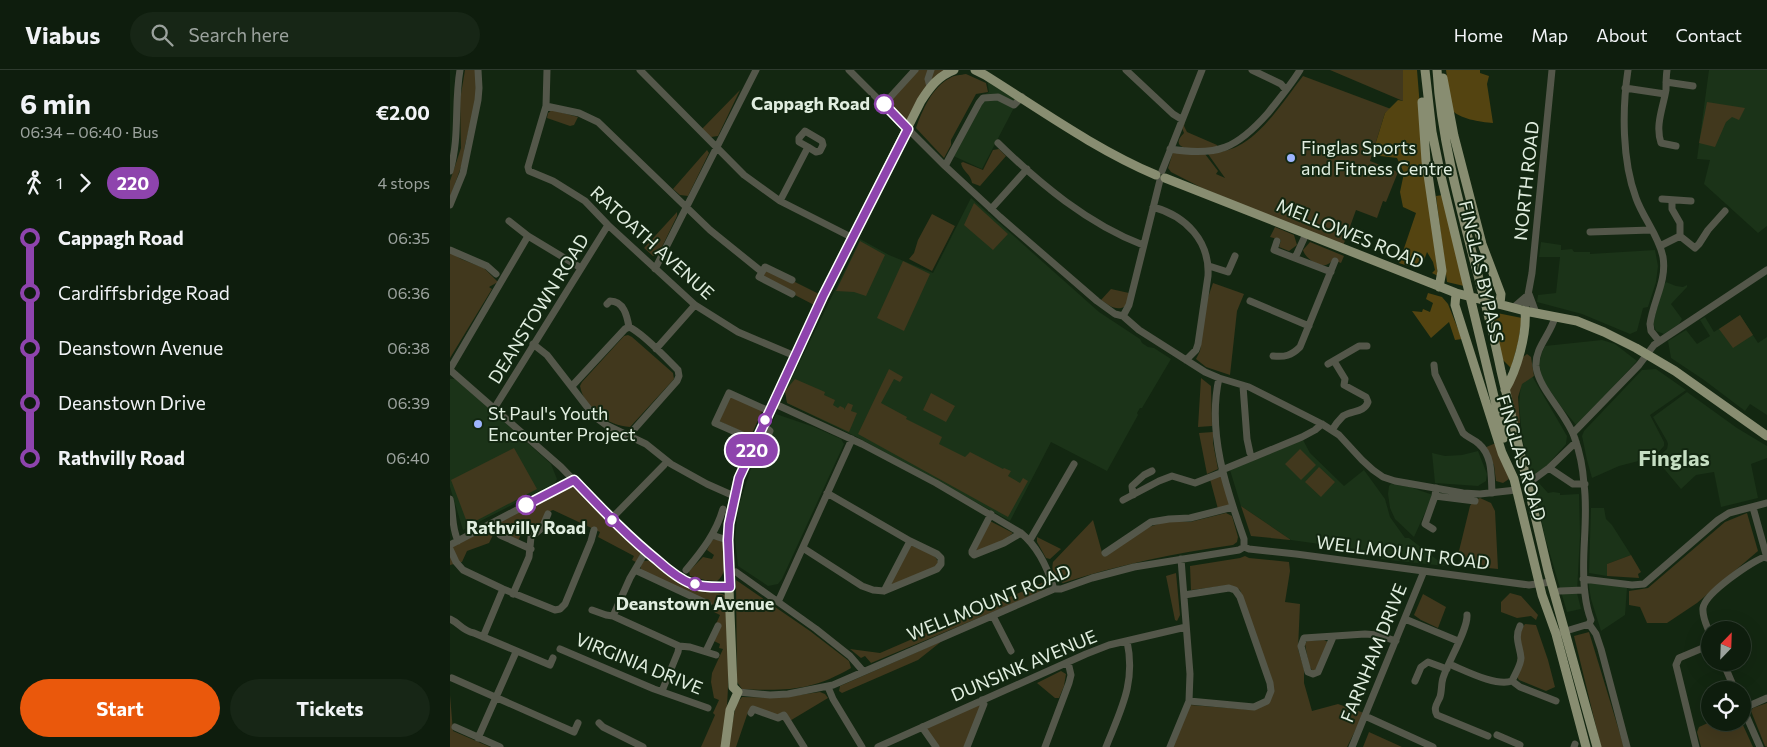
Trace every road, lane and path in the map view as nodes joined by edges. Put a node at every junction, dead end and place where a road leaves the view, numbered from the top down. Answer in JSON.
{"nodes":[{"id":1,"x":460,"y":70,"type":"edge"},
{"id":2,"x":478,"y":70,"type":"edge"},
{"id":3,"x":547,"y":70,"type":"edge"},
{"id":4,"x":640,"y":70,"type":"edge"},
{"id":5,"x":756,"y":70,"type":"edge"},
{"id":6,"x":849,"y":70,"type":"edge"},
{"id":7,"x":914,"y":70,"type":"edge"},
{"id":8,"x":931,"y":70,"type":"edge"},
{"id":9,"x":954,"y":70,"type":"edge"},
{"id":10,"x":975,"y":70,"type":"edge"},
{"id":11,"x":1126,"y":70,"type":"edge"},
{"id":12,"x":1202,"y":70,"type":"edge"},
{"id":13,"x":1252,"y":70,"type":"edge"},
{"id":14,"x":1300,"y":70,"type":"edge"},
{"id":15,"x":1420,"y":70,"type":"edge"},
{"id":16,"x":1425,"y":70,"type":"edge"},
{"id":17,"x":1437,"y":70,"type":"edge"},
{"id":18,"x":1442,"y":70,"type":"edge"},
{"id":19,"x":1552,"y":70,"type":"edge"},
{"id":20,"x":1628,"y":70,"type":"edge"},
{"id":21,"x":1667,"y":70,"type":"edge"},
{"id":22,"x":986,"y":72,"type":"edge"},
{"id":23,"x":1666,"y":82,"type":"junction"},
{"id":24,"x":1693,"y":86,"type":"dead end"},
{"id":25,"x":930,"y":87,"type":"junction"},
{"id":26,"x":1625,"y":88,"type":"junction"},
{"id":27,"x":1286,"y":90,"type":"junction"},
{"id":28,"x":1665,"y":94,"type":"junction"},
{"id":29,"x":1022,"y":98,"type":"junction"},
{"id":30,"x":884,"y":104,"type":"junction"},
{"id":31,"x":546,"y":106,"type":"junction"},
{"id":32,"x":1181,"y":119,"type":"junction"},
{"id":33,"x":908,"y":129,"type":"junction"},
{"id":34,"x":998,"y":143,"type":"dead end"},
{"id":35,"x":1677,"y":146,"type":"dead end"},
{"id":36,"x":717,"y":147,"type":"junction"},
{"id":37,"x":808,"y":147,"type":"dead end"},
{"id":38,"x":1170,"y":148,"type":"junction"},
{"id":39,"x":945,"y":166,"type":"junction"},
{"id":40,"x":1026,"y":169,"type":"junction"},
{"id":41,"x":450,"y":171,"type":"edge"},
{"id":42,"x":1161,"y":176,"type":"junction"},
{"id":43,"x":1662,"y":199,"type":"dead end"},
{"id":44,"x":780,"y":201,"type":"junction"},
{"id":45,"x":1672,"y":201,"type":"junction"},
{"id":46,"x":1692,"y":201,"type":"dead end"},
{"id":47,"x":450,"y":205,"type":"edge"},
{"id":48,"x":687,"y":207,"type":"junction"},
{"id":49,"x":1153,"y":207,"type":"junction"},
{"id":50,"x":991,"y":209,"type":"junction"},
{"id":51,"x":1725,"y":211,"type":"dead end"},
{"id":52,"x":509,"y":221,"type":"dead end"},
{"id":53,"x":608,"y":226,"type":"junction"},
{"id":54,"x":1651,"y":230,"type":"junction"},
{"id":55,"x":1590,"y":232,"type":"dead end"},
{"id":56,"x":1306,"y":234,"type":"junction"},
{"id":57,"x":528,"y":236,"type":"junction"},
{"id":58,"x":1680,"y":236,"type":"junction"},
{"id":59,"x":853,"y":238,"type":"junction"},
{"id":60,"x":1277,"y":241,"type":"dead end"},
{"id":61,"x":1143,"y":246,"type":"junction"},
{"id":62,"x":1660,"y":246,"type":"junction"},
{"id":63,"x":450,"y":250,"type":"edge"},
{"id":64,"x":1234,"y":256,"type":"dead end"},
{"id":65,"x":1295,"y":258,"type":"junction"},
{"id":66,"x":1335,"y":261,"type":"dead end"},
{"id":67,"x":1209,"y":266,"type":"junction"},
{"id":68,"x":581,"y":268,"type":"junction"},
{"id":69,"x":655,"y":269,"type":"junction"},
{"id":70,"x":1767,"y":270,"type":"edge"},
{"id":71,"x":762,"y":272,"type":"junction"},
{"id":72,"x":1331,"y":272,"type":"junction"},
{"id":73,"x":496,"y":274,"type":"dead end"},
{"id":74,"x":792,"y":280,"type":"dead end"},
{"id":75,"x":1438,"y":287,"type":"junction"},
{"id":76,"x":792,"y":294,"type":"dead end"},
{"id":77,"x":1460,"y":294,"type":"junction"},
{"id":78,"x":1528,"y":294,"type":"junction"},
{"id":79,"x":1250,"y":301,"type":"dead end"},
{"id":80,"x":1496,"y":303,"type":"junction"},
{"id":81,"x":607,"y":304,"type":"dead end"},
{"id":82,"x":695,"y":305,"type":"junction"},
{"id":83,"x":1514,"y":308,"type":"junction"},
{"id":84,"x":1526,"y":311,"type":"junction"},
{"id":85,"x":1536,"y":313,"type":"junction"},
{"id":86,"x":1123,"y":316,"type":"junction"},
{"id":87,"x":1555,"y":317,"type":"junction"},
{"id":88,"x":1309,"y":326,"type":"junction"},
{"id":89,"x":629,"y":327,"type":"junction"},
{"id":90,"x":1659,"y":341,"type":"junction"},
{"id":91,"x":534,"y":344,"type":"junction"},
{"id":92,"x":1367,"y":346,"type":"dead end"},
{"id":93,"x":656,"y":349,"type":"junction"},
{"id":94,"x":1647,"y":354,"type":"junction"},
{"id":95,"x":795,"y":356,"type":"junction"},
{"id":96,"x":1273,"y":356,"type":"dead end"},
{"id":97,"x":1186,"y":360,"type":"junction"},
{"id":98,"x":1434,"y":365,"type":"dead end"},
{"id":99,"x":450,"y":370,"type":"edge"},
{"id":100,"x":1218,"y":378,"type":"junction"},
{"id":101,"x":572,"y":386,"type":"junction"},
{"id":102,"x":1243,"y":386,"type":"junction"},
{"id":103,"x":1505,"y":390,"type":"junction"},
{"id":104,"x":771,"y":407,"type":"junction"},
{"id":105,"x":495,"y":408,"type":"junction"},
{"id":106,"x":1322,"y":424,"type":"junction"},
{"id":107,"x":763,"y":425,"type":"junction"},
{"id":108,"x":1332,"y":430,"type":"junction"},
{"id":109,"x":1573,"y":433,"type":"junction"},
{"id":110,"x":629,"y":435,"type":"junction"},
{"id":111,"x":1767,"y":436,"type":"edge"},
{"id":112,"x":852,"y":439,"type":"junction"},
{"id":113,"x":756,"y":441,"type":"junction"},
{"id":114,"x":1576,"y":442,"type":"junction"},
{"id":115,"x":1250,"y":453,"type":"dead end"},
{"id":116,"x":1074,"y":464,"type":"dead end"},
{"id":117,"x":664,"y":465,"type":"dead end"},
{"id":118,"x":746,"y":465,"type":"junction"},
{"id":119,"x":1549,"y":468,"type":"junction"},
{"id":120,"x":1152,"y":471,"type":"dead end"},
{"id":121,"x":1222,"y":471,"type":"junction"},
{"id":122,"x":1514,"y":479,"type":"junction"},
{"id":123,"x":1534,"y":479,"type":"dead end"},
{"id":124,"x":574,"y":480,"type":"junction"},
{"id":125,"x":1585,"y":484,"type":"junction"},
{"id":126,"x":1436,"y":488,"type":"junction"},
{"id":127,"x":1516,"y":490,"type":"junction"},
{"id":128,"x":827,"y":493,"type":"junction"},
{"id":129,"x":1492,"y":493,"type":"junction"},
{"id":130,"x":1133,"y":495,"type":"junction"},
{"id":131,"x":734,"y":496,"type":"junction"},
{"id":132,"x":1435,"y":496,"type":"junction"},
{"id":133,"x":450,"y":500,"type":"edge"},
{"id":134,"x":1123,"y":500,"type":"dead end"},
{"id":135,"x":1475,"y":501,"type":"dead end"},
{"id":136,"x":1767,"y":503,"type":"edge"},
{"id":137,"x":1233,"y":507,"type":"junction"},
{"id":138,"x":723,"y":509,"type":"dead end"},
{"id":139,"x":1754,"y":511,"type":"dead end"},
{"id":140,"x":548,"y":514,"type":"dead end"},
{"id":141,"x":990,"y":514,"type":"junction"},
{"id":142,"x":611,"y":519,"type":"junction"},
{"id":143,"x":1433,"y":529,"type":"dead end"},
{"id":144,"x":594,"y":530,"type":"dead end"},
{"id":145,"x":1021,"y":533,"type":"junction"},
{"id":146,"x":500,"y":535,"type":"dead end"},
{"id":147,"x":712,"y":535,"type":"junction"},
{"id":148,"x":728,"y":540,"type":"junction"},
{"id":149,"x":1030,"y":540,"type":"junction"},
{"id":150,"x":458,"y":541,"type":"junction"},
{"id":151,"x":910,"y":541,"type":"junction"},
{"id":152,"x":450,"y":547,"type":"edge"},
{"id":153,"x":1244,"y":547,"type":"junction"},
{"id":154,"x":803,"y":548,"type":"junction"},
{"id":155,"x":531,"y":549,"type":"junction"},
{"id":156,"x":646,"y":551,"type":"junction"},
{"id":157,"x":702,"y":551,"type":"junction"},
{"id":158,"x":1105,"y":553,"type":"dead end"},
{"id":159,"x":710,"y":555,"type":"dead end"},
{"id":160,"x":1767,"y":557,"type":"edge"},
{"id":161,"x":1181,"y":559,"type":"junction"},
{"id":162,"x":635,"y":570,"type":"junction"},
{"id":163,"x":686,"y":570,"type":"dead end"},
{"id":164,"x":1424,"y":571,"type":"junction"},
{"id":165,"x":736,"y":572,"type":"dead end"},
{"id":166,"x":1583,"y":579,"type":"junction"},
{"id":167,"x":1551,"y":582,"type":"junction"},
{"id":168,"x":1540,"y":584,"type":"junction"},
{"id":169,"x":730,"y":587,"type":"junction"},
{"id":170,"x":503,"y":589,"type":"junction"},
{"id":171,"x":1054,"y":589,"type":"junction"},
{"id":172,"x":1584,"y":590,"type":"junction"},
{"id":173,"x":1560,"y":591,"type":"dead end"},
{"id":174,"x":884,"y":592,"type":"junction"},
{"id":175,"x":513,"y":594,"type":"junction"},
{"id":176,"x":1184,"y":595,"type":"junction"},
{"id":177,"x":778,"y":602,"type":"junction"},
{"id":178,"x":708,"y":604,"type":"dead end"},
{"id":179,"x":592,"y":610,"type":"dead end"},
{"id":180,"x":1467,"y":615,"type":"dead end"},
{"id":181,"x":613,"y":616,"type":"junction"},
{"id":182,"x":993,"y":616,"type":"junction"},
{"id":183,"x":450,"y":619,"type":"edge"},
{"id":184,"x":1405,"y":619,"type":"junction"},
{"id":185,"x":1705,"y":621,"type":"edge"},
{"id":186,"x":1589,"y":624,"type":"junction"},
{"id":187,"x":718,"y":626,"type":"dead end"},
{"id":188,"x":1520,"y":626,"type":"dead end"},
{"id":189,"x":1186,"y":627,"type":"junction"},
{"id":190,"x":1566,"y":630,"type":"junction"},
{"id":191,"x":1556,"y":634,"type":"junction"},
{"id":192,"x":483,"y":637,"type":"junction"},
{"id":193,"x":1332,"y":637,"type":"junction"},
{"id":194,"x":1127,"y":641,"type":"junction"},
{"id":195,"x":1396,"y":641,"type":"junction"},
{"id":196,"x":1458,"y":642,"type":"junction"},
{"id":197,"x":679,"y":646,"type":"junction"},
{"id":198,"x":560,"y":649,"type":"dead end"},
{"id":199,"x":1701,"y":649,"type":"edge"},
{"id":200,"x":706,"y":651,"type":"junction"},
{"id":201,"x":1011,"y":651,"type":"dead end"},
{"id":202,"x":516,"y":652,"type":"junction"},
{"id":203,"x":716,"y":655,"type":"dead end"},
{"id":204,"x":553,"y":658,"type":"dead end"},
{"id":205,"x":1068,"y":662,"type":"junction"},
{"id":206,"x":1448,"y":667,"type":"junction"},
{"id":207,"x":863,"y":671,"type":"junction"},
{"id":208,"x":452,"y":678,"type":"dead end"},
{"id":209,"x":1415,"y":681,"type":"dead end"},
{"id":210,"x":1512,"y":681,"type":"junction"},
{"id":211,"x":828,"y":687,"type":"junction"},
{"id":212,"x":662,"y":691,"type":"junction"},
{"id":213,"x":738,"y":692,"type":"junction"},
{"id":214,"x":496,"y":697,"type":"junction"},
{"id":215,"x":1767,"y":698,"type":"edge"},
{"id":216,"x":982,"y":700,"type":"junction"},
{"id":217,"x":1189,"y":701,"type":"junction"},
{"id":218,"x":1556,"y":701,"type":"dead end"},
{"id":219,"x":1751,"y":704,"type":"edge"},
{"id":220,"x":708,"y":708,"type":"dead end"},
{"id":221,"x":751,"y":713,"type":"dead end"},
{"id":222,"x":1365,"y":716,"type":"junction"},
{"id":223,"x":578,"y":723,"type":"dead end"},
{"id":224,"x":599,"y":723,"type":"dead end"},
{"id":225,"x":1751,"y":726,"type":"edge"},
{"id":226,"x":454,"y":727,"type":"dead end"},
{"id":227,"x":922,"y":727,"type":"junction"},
{"id":228,"x":1497,"y":735,"type":"dead end"},
{"id":229,"x":1488,"y":736,"type":"dead end"},
{"id":230,"x":478,"y":738,"type":"junction"},
{"id":231,"x":1522,"y":746,"type":"edge"},
{"id":232,"x":500,"y":747,"type":"edge"},
{"id":233,"x":643,"y":747,"type":"edge"},
{"id":234,"x":725,"y":747,"type":"edge"},
{"id":235,"x":804,"y":747,"type":"edge"},
{"id":236,"x":862,"y":747,"type":"edge"},
{"id":237,"x":878,"y":747,"type":"edge"},
{"id":238,"x":936,"y":747,"type":"edge"},
{"id":239,"x":966,"y":747,"type":"edge"},
{"id":240,"x":1045,"y":747,"type":"edge"},
{"id":241,"x":1106,"y":747,"type":"edge"},
{"id":242,"x":1170,"y":747,"type":"edge"},
{"id":243,"x":1352,"y":747,"type":"edge"},
{"id":244,"x":1433,"y":747,"type":"edge"},
{"id":245,"x":1586,"y":747,"type":"edge"},
{"id":246,"x":1597,"y":747,"type":"edge"},
{"id":247,"x":1627,"y":747,"type":"edge"},
{"id":248,"x":1696,"y":747,"type":"edge"},
{"id":249,"x":1760,"y":747,"type":"edge"}],
"edges":[{"from":1,"to":41,"type":"street"},
{"from":2,"to":47,"type":"street"},
{"from":3,"to":31,"type":"street","name":"RATOATH AVENUE"},
{"from":4,"to":36,"type":"street"},
{"from":5,"to":36,"type":"street"},
{"from":6,"to":30,"type":"street"},
{"from":7,"to":30,"type":"street"},
{"from":8,"to":25,"type":"street"},
{"from":9,"to":25,"type":"main road"},
{"from":10,"to":22,"type":"main road","name":"MELLOWES ROAD"},
{"from":11,"to":32,"type":"street"},
{"from":12,"to":32,"type":"street"},
{"from":13,"to":27,"type":"street"},
{"from":14,"to":27,"type":"street"},
{"from":15,"to":75,"type":"main road"},
{"from":16,"to":122,"type":"main road","name":"FINGLAS BYPASS"},
{"from":17,"to":103,"type":"main road","name":"FINGLAS BYPASS"},
{"from":18,"to":80,"type":"main road"},
{"from":19,"to":78,"type":"street","name":"NORTH ROAD"},
{"from":20,"to":26,"type":"street"},
{"from":21,"to":23,"type":"street"},
{"from":22,"to":29,"type":"main road","name":"MELLOWES ROAD"},
{"from":23,"to":24,"type":"street"},
{"from":23,"to":28,"type":"street"},
{"from":25,"to":33,"type":"main road"},
{"from":26,"to":28,"type":"street"},
{"from":26,"to":54,"type":"street"},
{"from":27,"to":38,"type":"street"},
{"from":28,"to":35,"type":"street"},
{"from":29,"to":39,"type":"street"},
{"from":29,"to":42,"type":"main road","name":"MELLOWES ROAD"},
{"from":30,"to":33,"type":"street"},
{"from":31,"to":48,"type":"street"},
{"from":31,"to":53,"type":"street","name":"RATOATH AVENUE"},
{"from":32,"to":38,"type":"street"},
{"from":33,"to":39,"type":"street"},
{"from":33,"to":59,"type":"main road"},
{"from":34,"to":40,"type":"street"},
{"from":36,"to":44,"type":"street"},
{"from":36,"to":48,"type":"street"},
{"from":37,"to":44,"type":"street"},
{"from":38,"to":42,"type":"street"},
{"from":39,"to":50,"type":"street"},
{"from":40,"to":50,"type":"street"},
{"from":40,"to":61,"type":"street"},
{"from":42,"to":49,"type":"street"},
{"from":42,"to":56,"type":"main road","name":"MELLOWES ROAD"},
{"from":43,"to":45,"type":"street"},
{"from":44,"to":59,"type":"street"},
{"from":45,"to":46,"type":"street"},
{"from":45,"to":58,"type":"street"},
{"from":48,"to":69,"type":"street"},
{"from":48,"to":71,"type":"street"},
{"from":49,"to":61,"type":"street"},
{"from":49,"to":67,"type":"street"},
{"from":50,"to":86,"type":"street"},
{"from":51,"to":58,"type":"street"},
{"from":52,"to":57,"type":"street"},
{"from":53,"to":68,"type":"street","name":"DEANSTOWN ROAD"},
{"from":53,"to":69,"type":"street","name":"RATOATH AVENUE"},
{"from":54,"to":55,"type":"street"},
{"from":54,"to":62,"type":"street"},
{"from":56,"to":65,"type":"street"},
{"from":56,"to":75,"type":"main road","name":"MELLOWES ROAD"},
{"from":57,"to":68,"type":"street"},
{"from":57,"to":99,"type":"street"},
{"from":58,"to":62,"type":"street"},
{"from":59,"to":95,"type":"main road"},
{"from":60,"to":65,"type":"street"},
{"from":61,"to":86,"type":"street"},
{"from":62,"to":90,"type":"street"},
{"from":63,"to":73,"type":"street"},
{"from":64,"to":67,"type":"street"},
{"from":65,"to":72,"type":"street"},
{"from":66,"to":72,"type":"street"},
{"from":67,"to":97,"type":"street"},
{"from":68,"to":91,"type":"street","name":"DEANSTOWN ROAD"},
{"from":69,"to":82,"type":"street","name":"RATOATH AVENUE"},
{"from":70,"to":90,"type":"street"},
{"from":71,"to":74,"type":"street"},
{"from":71,"to":76,"type":"street"},
{"from":72,"to":88,"type":"street"},
{"from":75,"to":77,"type":"main road","name":"MELLOWES ROAD"},
{"from":77,"to":80,"type":"main road","name":"MELLOWES ROAD"},
{"from":77,"to":122,"type":"main road","name":"FINGLAS ROAD"},
{"from":78,"to":83,"type":"street"},
{"from":78,"to":84,"type":"street","name":"NORTH ROAD"},
{"from":78,"to":85,"type":"street"},
{"from":79,"to":88,"type":"street"},
{"from":80,"to":83,"type":"main road","name":"MELLOWES ROAD"},
{"from":81,"to":89,"type":"street"},
{"from":82,"to":93,"type":"street"},
{"from":82,"to":95,"type":"street","name":"RATOATH AVENUE"},
{"from":83,"to":84,"type":"main road","name":"MELLOWES ROAD"},
{"from":84,"to":85,"type":"main road","name":"MELLOWES ROAD"},
{"from":84,"to":103,"type":"main road","name":"FINGLAS ROAD"},
{"from":85,"to":87,"type":"main road","name":"MELLOWES ROAD"},
{"from":86,"to":97,"type":"street"},
{"from":87,"to":94,"type":"main road","name":"MELLOWES ROAD"},
{"from":87,"to":109,"type":"street"},
{"from":88,"to":96,"type":"street"},
{"from":89,"to":93,"type":"street"},
{"from":89,"to":101,"type":"street"},
{"from":90,"to":94,"type":"street"},
{"from":91,"to":101,"type":"street"},
{"from":91,"to":105,"type":"street","name":"DEANSTOWN ROAD"},
{"from":92,"to":108,"type":"street"},
{"from":93,"to":110,"type":"street"},
{"from":94,"to":109,"type":"street"},
{"from":94,"to":111,"type":"main road","name":"MELLOWES ROAD"},
{"from":95,"to":104,"type":"main road"},
{"from":97,"to":100,"type":"street"},
{"from":98,"to":129,"type":"street"},
{"from":99,"to":105,"type":"street"},
{"from":100,"to":102,"type":"street"},
{"from":100,"to":121,"type":"street"},
{"from":101,"to":110,"type":"street"},
{"from":102,"to":106,"type":"street"},
{"from":102,"to":115,"type":"street"},
{"from":103,"to":167,"type":"main road","name":"FINGLAS ROAD"},
{"from":104,"to":107,"type":"main road"},
{"from":104,"to":112,"type":"street"},
{"from":104,"to":113,"type":"street"},
{"from":105,"to":124,"type":"street"},
{"from":106,"to":108,"type":"street"},
{"from":106,"to":121,"type":"street"},
{"from":107,"to":113,"type":"main road"},
{"from":107,"to":118,"type":"street"},
{"from":108,"to":126,"type":"street"},
{"from":109,"to":114,"type":"street"},
{"from":110,"to":131,"type":"street"},
{"from":112,"to":128,"type":"street"},
{"from":112,"to":141,"type":"street"},
{"from":113,"to":118,"type":"main road"},
{"from":114,"to":119,"type":"street"},
{"from":114,"to":125,"type":"street"},
{"from":116,"to":149,"type":"street"},
{"from":117,"to":142,"type":"street"},
{"from":118,"to":131,"type":"main road"},
{"from":119,"to":123,"type":"street"},
{"from":119,"to":125,"type":"street"},
{"from":120,"to":130,"type":"street"},
{"from":121,"to":130,"type":"street"},
{"from":121,"to":137,"type":"street"},
{"from":122,"to":127,"type":"main road","name":"FINGLAS ROAD"},
{"from":124,"to":142,"type":"street"},
{"from":124,"to":150,"type":"street"},
{"from":125,"to":166,"type":"street"},
{"from":126,"to":129,"type":"street"},
{"from":126,"to":132,"type":"street"},
{"from":127,"to":129,"type":"street"},
{"from":127,"to":168,"type":"main road","name":"FINGLAS ROAD"},
{"from":128,"to":151,"type":"street"},
{"from":128,"to":154,"type":"street"},
{"from":130,"to":134,"type":"street"},
{"from":131,"to":148,"type":"main road"},
{"from":132,"to":135,"type":"street"},
{"from":132,"to":143,"type":"street"},
{"from":133,"to":150,"type":"street"},
{"from":136,"to":166,"type":"street"},
{"from":137,"to":153,"type":"street"},
{"from":137,"to":158,"type":"street"},
{"from":138,"to":147,"type":"street"},
{"from":139,"to":160,"type":"street"},
{"from":140,"to":155,"type":"street"},
{"from":141,"to":145,"type":"street"},
{"from":141,"to":145,"type":"street"},
{"from":142,"to":156,"type":"street"},
{"from":144,"to":175,"type":"street"},
{"from":145,"to":149,"type":"street"},
{"from":146,"to":155,"type":"street"},
{"from":147,"to":148,"type":"street"},
{"from":147,"to":157,"type":"street"},
{"from":148,"to":169,"type":"main road"},
{"from":149,"to":171,"type":"street"},
{"from":150,"to":152,"type":"street"},
{"from":151,"to":174,"type":"street"},
{"from":151,"to":174,"type":"street"},
{"from":152,"to":170,"type":"street"},
{"from":153,"to":161,"type":"street","name":"WELLMOUNT ROAD"},
{"from":153,"to":164,"type":"street","name":"WELLMOUNT ROAD"},
{"from":154,"to":174,"type":"street"},
{"from":154,"to":177,"type":"street"},
{"from":155,"to":175,"type":"street"},
{"from":156,"to":162,"type":"street"},
{"from":156,"to":169,"type":"street"},
{"from":157,"to":159,"type":"street"},
{"from":157,"to":163,"type":"street"},
{"from":160,"to":185,"type":"street"},
{"from":161,"to":171,"type":"street","name":"WELLMOUNT ROAD"},
{"from":161,"to":176,"type":"street"},
{"from":162,"to":178,"type":"street"},
{"from":162,"to":181,"type":"street"},
{"from":164,"to":168,"type":"street","name":"WELLMOUNT ROAD"},
{"from":164,"to":184,"type":"street","name":"FARNHAM DRIVE"},
{"from":165,"to":177,"type":"street"},
{"from":166,"to":172,"type":"street"},
{"from":167,"to":168,"type":"street","name":"WELLMOUNT ROAD"},
{"from":167,"to":190,"type":"main road","name":"FINGLAS ROAD"},
{"from":168,"to":191,"type":"main road","name":"FINGLAS ROAD"},
{"from":169,"to":213,"type":"main road"},
{"from":170,"to":175,"type":"street"},
{"from":170,"to":192,"type":"street"},
{"from":171,"to":182,"type":"street","name":"WELLMOUNT ROAD"},
{"from":172,"to":173,"type":"street"},
{"from":172,"to":186,"type":"street"},
{"from":176,"to":189,"type":"street"},
{"from":176,"to":217,"type":"street"},
{"from":177,"to":207,"type":"street"},
{"from":179,"to":181,"type":"street","name":"VIRGINIA DRIVE"},
{"from":180,"to":196,"type":"street"},
{"from":181,"to":197,"type":"street","name":"VIRGINIA DRIVE"},
{"from":182,"to":201,"type":"street"},
{"from":182,"to":207,"type":"street","name":"WELLMOUNT ROAD"},
{"from":183,"to":192,"type":"street"},
{"from":184,"to":195,"type":"street","name":"FARNHAM DRIVE"},
{"from":184,"to":196,"type":"street"},
{"from":186,"to":190,"type":"street"},
{"from":186,"to":247,"type":"street"},
{"from":187,"to":200,"type":"street"},
{"from":188,"to":210,"type":"street"},
{"from":189,"to":194,"type":"street","name":"DUNSINK AVENUE"},
{"from":189,"to":217,"type":"street"},
{"from":190,"to":191,"type":"street"},
{"from":190,"to":246,"type":"main road","name":"FINGLAS ROAD"},
{"from":191,"to":245,"type":"main road","name":"FINGLAS ROAD"},
{"from":192,"to":202,"type":"street"},
{"from":193,"to":193,"type":"street"},
{"from":193,"to":195,"type":"street"},
{"from":194,"to":205,"type":"street","name":"DUNSINK AVENUE"},
{"from":194,"to":241,"type":"street"},
{"from":195,"to":222,"type":"street","name":"FARNHAM DRIVE"},
{"from":196,"to":206,"type":"street"},
{"from":197,"to":200,"type":"street","name":"VIRGINIA DRIVE"},
{"from":197,"to":212,"type":"street"},
{"from":198,"to":212,"type":"street","name":"VIRGINIA DRIVE"},
{"from":199,"to":248,"type":"street"},
{"from":200,"to":203,"type":"street","name":"VIRGINIA DRIVE"},
{"from":202,"to":204,"type":"street"},
{"from":202,"to":214,"type":"street"},
{"from":205,"to":216,"type":"street","name":"DUNSINK AVENUE"},
{"from":205,"to":240,"type":"street"},
{"from":206,"to":209,"type":"street"},
{"from":206,"to":210,"type":"street"},
{"from":206,"to":229,"type":"street"},
{"from":207,"to":211,"type":"street","name":"WELLMOUNT ROAD"},
{"from":208,"to":214,"type":"street"},
{"from":210,"to":218,"type":"street"},
{"from":211,"to":213,"type":"street","name":"WELLMOUNT ROAD"},
{"from":211,"to":236,"type":"street"},
{"from":212,"to":220,"type":"street","name":"VIRGINIA DRIVE"},
{"from":213,"to":234,"type":"main road"},
{"from":214,"to":223,"type":"street"},
{"from":214,"to":230,"type":"street"},
{"from":215,"to":219,"type":"street"},
{"from":216,"to":227,"type":"street","name":"DUNSINK AVENUE"},
{"from":216,"to":239,"type":"street"},
{"from":217,"to":242,"type":"street"},
{"from":221,"to":235,"type":"street"},
{"from":222,"to":243,"type":"street","name":"FARNHAM DRIVE"},
{"from":222,"to":244,"type":"street"},
{"from":224,"to":233,"type":"street"},
{"from":225,"to":249,"type":"street"},
{"from":226,"to":230,"type":"street"},
{"from":227,"to":237,"type":"street","name":"DUNSINK AVENUE"},
{"from":227,"to":238,"type":"street"},
{"from":228,"to":231,"type":"street"},
{"from":230,"to":232,"type":"street"}]}
